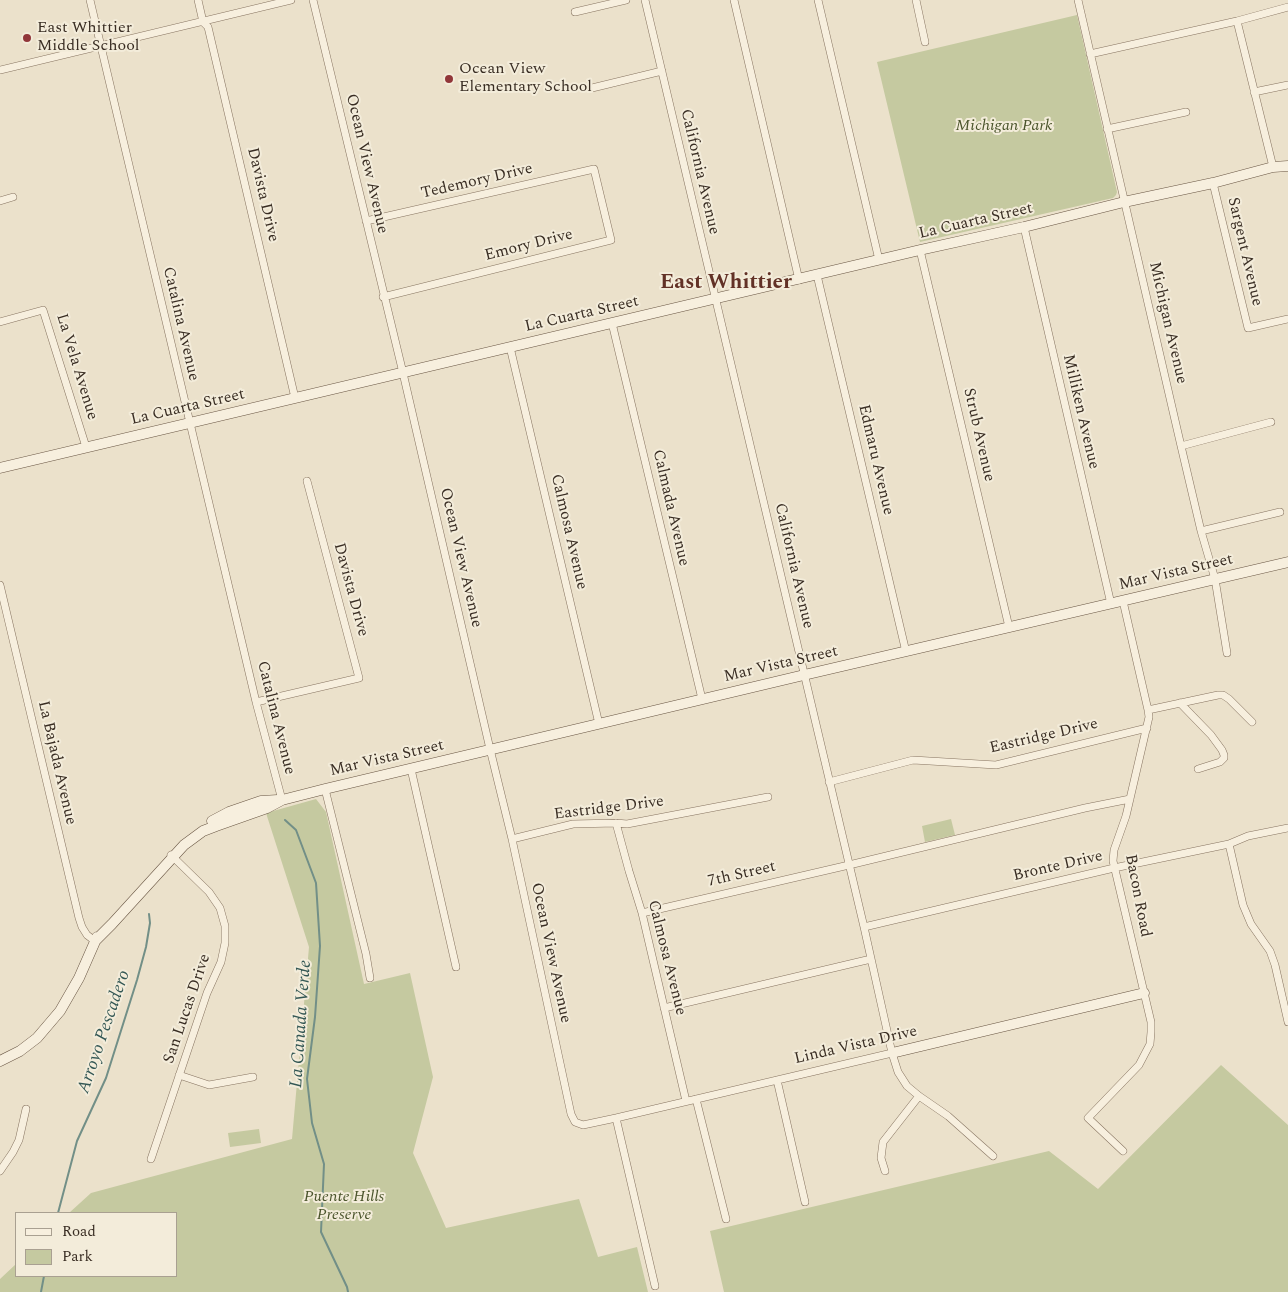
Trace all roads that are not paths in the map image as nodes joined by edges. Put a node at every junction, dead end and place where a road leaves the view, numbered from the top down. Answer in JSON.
{"nodes":[{"id":1,"x":90,"y":0,"type":"edge"},
{"id":2,"x":198,"y":0,"type":"edge"},
{"id":3,"x":291,"y":0,"type":"edge"},
{"id":4,"x":313,"y":0,"type":"edge"},
{"id":5,"x":626,"y":0,"type":"edge"},
{"id":6,"x":645,"y":0,"type":"edge"},
{"id":7,"x":734,"y":0,"type":"edge"},
{"id":8,"x":818,"y":0,"type":"edge"},
{"id":9,"x":916,"y":0,"type":"edge"},
{"id":10,"x":1078,"y":0,"type":"edge"},
{"id":11,"x":1288,"y":7,"type":"edge"},
{"id":12,"x":575,"y":12,"type":"dead end"},
{"id":13,"x":1237,"y":21,"type":"junction"},
{"id":14,"x":203,"y":22,"type":"junction"},
{"id":15,"x":925,"y":42,"type":"dead end"},
{"id":16,"x":100,"y":47,"type":"junction"},
{"id":17,"x":1090,"y":54,"type":"junction"},
{"id":18,"x":0,"y":70,"type":"edge"},
{"id":19,"x":662,"y":71,"type":"junction"},
{"id":20,"x":1288,"y":85,"type":"edge"},
{"id":21,"x":592,"y":88,"type":"dead end"},
{"id":22,"x":1254,"y":92,"type":"junction"},
{"id":23,"x":1186,"y":112,"type":"dead end"},
{"id":24,"x":1107,"y":129,"type":"junction"},
{"id":25,"x":1288,"y":166,"type":"edge"},
{"id":26,"x":1273,"y":167,"type":"junction"},
{"id":27,"x":594,"y":169,"type":"joint"},
{"id":28,"x":1213,"y":183,"type":"junction"},
{"id":29,"x":13,"y":197,"type":"dead end"},
{"id":30,"x":0,"y":201,"type":"edge"},
{"id":31,"x":1124,"y":202,"type":"junction"},
{"id":32,"x":366,"y":221,"type":"junction"},
{"id":33,"x":1024,"y":227,"type":"junction"},
{"id":34,"x":920,"y":250,"type":"junction"},
{"id":35,"x":879,"y":260,"type":"junction"},
{"id":36,"x":817,"y":275,"type":"junction"},
{"id":37,"x":799,"y":280,"type":"junction"},
{"id":38,"x":384,"y":297,"type":"junction"},
{"id":39,"x":715,"y":298,"type":"junction"},
{"id":40,"x":1288,"y":319,"type":"edge"},
{"id":41,"x":0,"y":322,"type":"edge"},
{"id":42,"x":612,"y":323,"type":"junction"},
{"id":43,"x":510,"y":347,"type":"junction"},
{"id":44,"x":403,"y":373,"type":"junction"},
{"id":45,"x":296,"y":398,"type":"junction"},
{"id":46,"x":1271,"y":422,"type":"dead end"},
{"id":47,"x":189,"y":423,"type":"junction"},
{"id":48,"x":1181,"y":446,"type":"junction"},
{"id":49,"x":86,"y":447,"type":"junction"},
{"id":50,"x":0,"y":468,"type":"edge"},
{"id":51,"x":307,"y":481,"type":"dead end"},
{"id":52,"x":1280,"y":512,"type":"dead end"},
{"id":53,"x":1202,"y":531,"type":"junction"},
{"id":54,"x":1288,"y":562,"type":"edge"},
{"id":55,"x":1215,"y":579,"type":"junction"},
{"id":56,"x":0,"y":585,"type":"edge"},
{"id":57,"x":1123,"y":601,"type":"junction"},
{"id":58,"x":1111,"y":604,"type":"junction"},
{"id":59,"x":1009,"y":627,"type":"junction"},
{"id":60,"x":906,"y":652,"type":"junction"},
{"id":61,"x":1227,"y":653,"type":"dead end"},
{"id":62,"x":804,"y":675,"type":"junction"},
{"id":63,"x":702,"y":699,"type":"junction"},
{"id":64,"x":256,"y":702,"type":"junction"},
{"id":65,"x":1180,"y":703,"type":"junction"},
{"id":66,"x":1148,"y":710,"type":"junction"},
{"id":67,"x":1252,"y":722,"type":"dead end"},
{"id":68,"x":599,"y":724,"type":"junction"},
{"id":69,"x":1147,"y":728,"type":"junction"},
{"id":70,"x":490,"y":750,"type":"junction"},
{"id":71,"x":410,"y":769,"type":"junction"},
{"id":72,"x":1198,"y":769,"type":"dead end"},
{"id":73,"x":829,"y":782,"type":"junction"},
{"id":74,"x":326,"y":789,"type":"junction"},
{"id":75,"x":768,"y":796,"type":"dead end"},
{"id":76,"x":1130,"y":799,"type":"junction"},
{"id":77,"x":282,"y":800,"type":"junction"},
{"id":78,"x":616,"y":823,"type":"junction"},
{"id":79,"x":1288,"y":828,"type":"edge"},
{"id":80,"x":512,"y":839,"type":"junction"},
{"id":81,"x":1229,"y":844,"type":"junction"},
{"id":82,"x":171,"y":855,"type":"junction"},
{"id":83,"x":849,"y":865,"type":"junction"},
{"id":84,"x":1114,"y":868,"type":"junction"},
{"id":85,"x":642,"y":913,"type":"junction"},
{"id":86,"x":864,"y":927,"type":"junction"},
{"id":87,"x":95,"y":941,"type":"junction"},
{"id":88,"x":871,"y":959,"type":"junction"},
{"id":89,"x":456,"y":967,"type":"dead end"},
{"id":90,"x":370,"y":978,"type":"dead end"},
{"id":91,"x":1144,"y":993,"type":"junction"},
{"id":92,"x":664,"y":1008,"type":"junction"},
{"id":93,"x":1288,"y":1022,"type":"edge"},
{"id":94,"x":892,"y":1054,"type":"junction"},
{"id":95,"x":0,"y":1061,"type":"edge"},
{"id":96,"x":180,"y":1075,"type":"junction"},
{"id":97,"x":253,"y":1077,"type":"dead end"},
{"id":98,"x":777,"y":1080,"type":"junction"},
{"id":99,"x":919,"y":1096,"type":"junction"},
{"id":100,"x":696,"y":1099,"type":"junction"},
{"id":101,"x":686,"y":1101,"type":"junction"},
{"id":102,"x":26,"y":1109,"type":"dead end"},
{"id":103,"x":616,"y":1118,"type":"junction"},
{"id":104,"x":575,"y":1122,"type":"joint"},
{"id":105,"x":1123,"y":1151,"type":"dead end"},
{"id":106,"x":993,"y":1156,"type":"dead end"},
{"id":107,"x":3,"y":1159,"type":"edge"},
{"id":108,"x":151,"y":1159,"type":"dead end"},
{"id":109,"x":0,"y":1171,"type":"edge"},
{"id":110,"x":885,"y":1171,"type":"dead end"},
{"id":111,"x":805,"y":1202,"type":"dead end"},
{"id":112,"x":726,"y":1219,"type":"dead end"},
{"id":113,"x":655,"y":1286,"type":"dead end"}],
"edges":[{"from":1,"to":16,"type":"street","name":"Catalina Avenue"},
{"from":2,"to":14,"type":"street","name":"Davista Drive"},
{"from":3,"to":14,"type":"street"},
{"from":4,"to":32,"type":"street","name":"Ocean View Avenue"},
{"from":5,"to":12,"type":"street"},
{"from":6,"to":19,"type":"street","name":"California Avenue"},
{"from":7,"to":37,"type":"street"},
{"from":8,"to":35,"type":"street"},
{"from":9,"to":15,"type":"street"},
{"from":10,"to":17,"type":"street","name":"Michigan Avenue"},
{"from":11,"to":13,"type":"street"},
{"from":13,"to":17,"type":"street"},
{"from":13,"to":22,"type":"street"},
{"from":14,"to":16,"type":"street"},
{"from":14,"to":45,"type":"street","name":"Davista Drive"},
{"from":16,"to":18,"type":"street"},
{"from":16,"to":47,"type":"street","name":"Catalina Avenue"},
{"from":17,"to":24,"type":"street","name":"Michigan Avenue"},
{"from":19,"to":21,"type":"street"},
{"from":19,"to":39,"type":"street","name":"California Avenue"},
{"from":20,"to":22,"type":"street"},
{"from":22,"to":26,"type":"street"},
{"from":23,"to":24,"type":"street"},
{"from":24,"to":31,"type":"street","name":"Michigan Avenue"},
{"from":25,"to":26,"type":"street","name":"La Cuarta Street"},
{"from":26,"to":28,"type":"street","name":"La Cuarta Street"},
{"from":27,"to":32,"type":"street","name":"Tedemory Drive"},
{"from":27,"to":38,"type":"street","name":"Emory Drive"},
{"from":28,"to":31,"type":"street","name":"La Cuarta Street"},
{"from":28,"to":40,"type":"street","name":"Sargent Avenue"},
{"from":29,"to":30,"type":"street"},
{"from":31,"to":33,"type":"street","name":"La Cuarta Street"},
{"from":31,"to":48,"type":"street","name":"Michigan Avenue"},
{"from":32,"to":38,"type":"street","name":"Ocean View Avenue"},
{"from":33,"to":34,"type":"street","name":"La Cuarta Street"},
{"from":33,"to":58,"type":"street","name":"Milliken Avenue"},
{"from":34,"to":35,"type":"street","name":"La Cuarta Street"},
{"from":34,"to":59,"type":"street","name":"Strub Avenue"},
{"from":35,"to":36,"type":"street","name":"La Cuarta Street"},
{"from":36,"to":37,"type":"street","name":"La Cuarta Street"},
{"from":36,"to":60,"type":"street","name":"Edmaru Avenue"},
{"from":37,"to":39,"type":"street","name":"La Cuarta Street"},
{"from":38,"to":44,"type":"street","name":"Ocean View Avenue"},
{"from":39,"to":42,"type":"street","name":"La Cuarta Street"},
{"from":39,"to":62,"type":"street","name":"California Avenue"},
{"from":41,"to":49,"type":"street","name":"La Vela Avenue"},
{"from":42,"to":43,"type":"street","name":"La Cuarta Street"},
{"from":42,"to":63,"type":"street","name":"Calmada Avenue"},
{"from":43,"to":44,"type":"street","name":"La Cuarta Street"},
{"from":43,"to":68,"type":"street","name":"Calmosa Avenue"},
{"from":44,"to":45,"type":"street","name":"La Cuarta Street"},
{"from":44,"to":70,"type":"street","name":"Ocean View Avenue"},
{"from":45,"to":47,"type":"street","name":"La Cuarta Street"},
{"from":46,"to":48,"type":"street"},
{"from":47,"to":49,"type":"street","name":"La Cuarta Street"},
{"from":47,"to":64,"type":"street","name":"Catalina Avenue"},
{"from":48,"to":53,"type":"street","name":"Michigan Avenue"},
{"from":49,"to":50,"type":"street","name":"La Cuarta Street"},
{"from":51,"to":64,"type":"street","name":"Davista Drive"},
{"from":52,"to":53,"type":"street"},
{"from":53,"to":55,"type":"street","name":"Michigan Avenue"},
{"from":54,"to":55,"type":"street","name":"Mar Vista Street"},
{"from":55,"to":57,"type":"street","name":"Mar Vista Street"},
{"from":55,"to":61,"type":"street","name":"Michigan Avenue"},
{"from":56,"to":87,"type":"street","name":"La Bajada Avenue"},
{"from":57,"to":58,"type":"street","name":"Mar Vista Street"},
{"from":57,"to":66,"type":"street","name":"Bacon Road"},
{"from":58,"to":59,"type":"street","name":"Mar Vista Street"},
{"from":59,"to":60,"type":"street","name":"Mar Vista Street"},
{"from":60,"to":62,"type":"street","name":"Mar Vista Street"},
{"from":62,"to":63,"type":"street","name":"Mar Vista Street"},
{"from":62,"to":73,"type":"street","name":"California Avenue"},
{"from":63,"to":68,"type":"street","name":"Mar Vista Street"},
{"from":64,"to":77,"type":"street","name":"Catalina Avenue"},
{"from":65,"to":66,"type":"street"},
{"from":65,"to":67,"type":"street"},
{"from":65,"to":72,"type":"street"},
{"from":66,"to":69,"type":"street","name":"Bacon Road"},
{"from":68,"to":70,"type":"street","name":"Mar Vista Street"},
{"from":69,"to":73,"type":"street","name":"Eastridge Drive"},
{"from":69,"to":76,"type":"street","name":"Bacon Road"},
{"from":70,"to":71,"type":"street","name":"Mar Vista Street"},
{"from":70,"to":80,"type":"street","name":"Ocean View Avenue"},
{"from":71,"to":74,"type":"street","name":"Mar Vista Street"},
{"from":71,"to":89,"type":"street"},
{"from":73,"to":83,"type":"street","name":"California Avenue"},
{"from":74,"to":77,"type":"street","name":"Mar Vista Street"},
{"from":74,"to":90,"type":"street"},
{"from":75,"to":78,"type":"street","name":"Eastridge Drive"},
{"from":76,"to":83,"type":"street","name":"7th Street"},
{"from":76,"to":84,"type":"street","name":"Bacon Road"},
{"from":77,"to":82,"type":"street","name":"Mar Vista Street"},
{"from":78,"to":80,"type":"street","name":"Eastridge Drive"},
{"from":78,"to":85,"type":"street","name":"Calmosa Avenue"},
{"from":79,"to":81,"type":"street","name":"Bronte Drive"},
{"from":80,"to":104,"type":"street","name":"Ocean View Avenue"},
{"from":81,"to":84,"type":"street","name":"Bronte Drive"},
{"from":81,"to":93,"type":"street"},
{"from":82,"to":87,"type":"street","name":"Mar Vista Street"},
{"from":82,"to":96,"type":"street","name":"San Lucas Drive"},
{"from":83,"to":85,"type":"street","name":"7th Street"},
{"from":83,"to":86,"type":"street","name":"California Avenue"},
{"from":84,"to":86,"type":"street","name":"Bronte Drive"},
{"from":84,"to":91,"type":"street","name":"Bacon Road"},
{"from":85,"to":92,"type":"street","name":"Calmosa Avenue"},
{"from":86,"to":88,"type":"street","name":"California Avenue"},
{"from":87,"to":95,"type":"street","name":"Mar Vista Street"},
{"from":88,"to":92,"type":"street"},
{"from":88,"to":94,"type":"street","name":"California Avenue"},
{"from":91,"to":94,"type":"street","name":"Linda Vista Drive"},
{"from":91,"to":105,"type":"street","name":"Bacon Road"},
{"from":92,"to":101,"type":"street","name":"Calmosa Avenue"},
{"from":94,"to":98,"type":"street","name":"Linda Vista Drive"},
{"from":94,"to":99,"type":"street","name":"California Avenue"},
{"from":96,"to":97,"type":"street"},
{"from":96,"to":108,"type":"street","name":"San Lucas Drive"},
{"from":98,"to":100,"type":"street","name":"Linda Vista Drive"},
{"from":98,"to":111,"type":"street"},
{"from":99,"to":106,"type":"street","name":"California Avenue"},
{"from":99,"to":110,"type":"street"},
{"from":100,"to":101,"type":"street","name":"Linda Vista Drive"},
{"from":100,"to":112,"type":"street"},
{"from":101,"to":103,"type":"street","name":"Linda Vista Drive"},
{"from":102,"to":107,"type":"street"},
{"from":103,"to":104,"type":"street","name":"Linda Vista Drive"},
{"from":103,"to":113,"type":"street"},
{"from":107,"to":109,"type":"street"}]}
